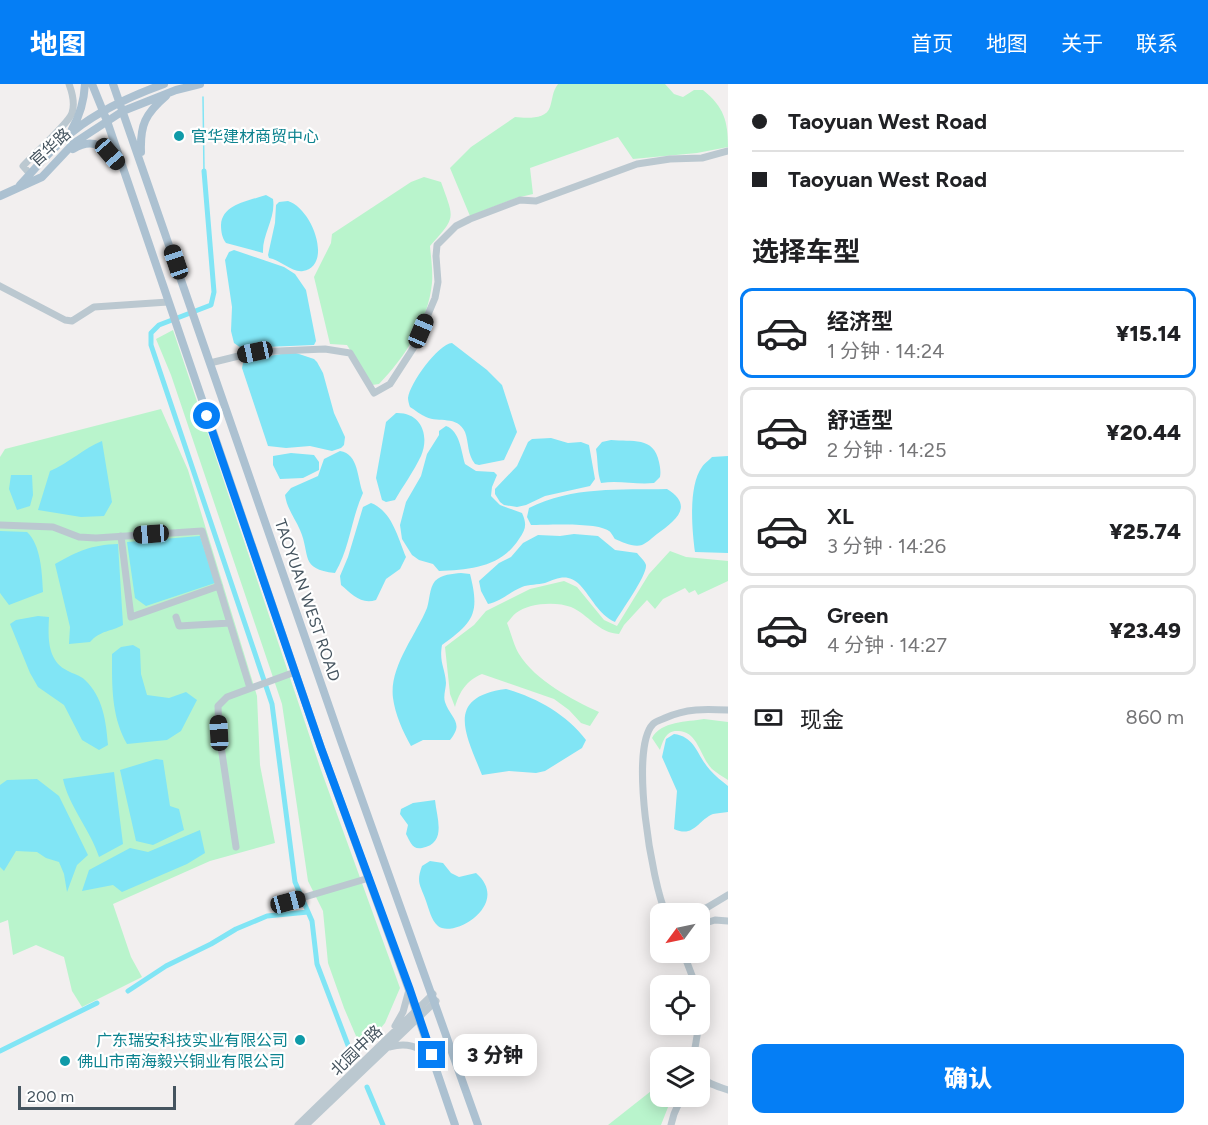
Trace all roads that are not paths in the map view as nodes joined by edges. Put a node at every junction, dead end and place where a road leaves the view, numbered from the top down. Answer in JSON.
{"nodes":[{"id":1,"x":69,"y":84,"type":"edge"},
{"id":2,"x":85,"y":84,"type":"edge"},
{"id":3,"x":92,"y":84,"type":"edge"},
{"id":4,"x":113,"y":84,"type":"edge"},
{"id":5,"x":164,"y":84,"type":"edge"},
{"id":6,"x":200,"y":84,"type":"edge"},
{"id":7,"x":171,"y":92,"type":"junction"},
{"id":8,"x":121,"y":107,"type":"junction"},
{"id":9,"x":103,"y":112,"type":"junction"},
{"id":10,"x":107,"y":121,"type":"junction"},
{"id":11,"x":68,"y":135,"type":"junction"},
{"id":12,"x":728,"y":151,"type":"edge"},
{"id":13,"x":62,"y":155,"type":"junction"},
{"id":14,"x":141,"y":161,"type":"junction"},
{"id":15,"x":122,"y":168,"type":"junction"},
{"id":16,"x":30,"y":174,"type":"junction"},
{"id":17,"x":18,"y":187,"type":"junction"},
{"id":18,"x":0,"y":196,"type":"edge"},
{"id":19,"x":0,"y":286,"type":"edge"},
{"id":20,"x":169,"y":305,"type":"junction"},
{"id":21,"x":210,"y":363,"type":"junction"},
{"id":22,"x":0,"y":525,"type":"edge"},
{"id":23,"x":121,"y":536,"type":"junction"},
{"id":24,"x":219,"y":586,"type":"junction"},
{"id":25,"x":176,"y":617,"type":"dead end"},
{"id":26,"x":230,"y":623,"type":"junction"},
{"id":27,"x":295,"y":672,"type":"junction"},
{"id":28,"x":250,"y":688,"type":"junction"},
{"id":29,"x":728,"y":710,"type":"edge"},
{"id":30,"x":236,"y":847,"type":"dead end"},
{"id":31,"x":369,"y":878,"type":"junction"},
{"id":32,"x":728,"y":895,"type":"edge"},
{"id":33,"x":288,"y":902,"type":"dead end"},
{"id":34,"x":662,"y":903,"type":"edge"},
{"id":35,"x":710,"y":906,"type":"edge"},
{"id":36,"x":728,"y":921,"type":"edge"},
{"id":37,"x":710,"y":922,"type":"edge"},
{"id":38,"x":410,"y":990,"type":"junction"},
{"id":39,"x":434,"y":998,"type":"junction"},
{"id":40,"x":418,"y":1014,"type":"junction"},
{"id":41,"x":391,"y":1034,"type":"junction"},
{"id":42,"x":388,"y":1047,"type":"junction"},
{"id":43,"x":432,"y":1055,"type":"junction"},
{"id":44,"x":710,"y":1083,"type":"edge"},
{"id":45,"x":728,"y":1089,"type":"edge"},
{"id":46,"x":677,"y":1107,"type":"edge"},
{"id":47,"x":298,"y":1125,"type":"edge"},
{"id":48,"x":306,"y":1125,"type":"edge"},
{"id":49,"x":455,"y":1125,"type":"edge"},
{"id":50,"x":478,"y":1125,"type":"edge"},
{"id":51,"x":671,"y":1125,"type":"edge"}],
"edges":[{"from":1,"to":16,"type":"street"},
{"from":2,"to":11,"type":"main road"},
{"from":3,"to":9,"type":"main road"},
{"from":4,"to":8,"type":"main road","name":"TAOYUAN WEST ROAD"},
{"from":5,"to":8,"type":"main road","name":"官华路"},
{"from":6,"to":7,"type":"main road","name":"官华路"},
{"from":7,"to":8,"type":"main road","name":"官华路"},
{"from":7,"to":14,"type":"main road"},
{"from":8,"to":9,"type":"main road","name":"官华路"},
{"from":8,"to":10,"type":"main road","name":"官华路"},
{"from":8,"to":14,"type":"main road","name":"TAOYUAN WEST ROAD"},
{"from":9,"to":10,"type":"main road"},
{"from":9,"to":11,"type":"main road","name":"官华路"},
{"from":10,"to":13,"type":"main road","name":"官华路"},
{"from":10,"to":15,"type":"main road"},
{"from":11,"to":16,"type":"main road","name":"官华路"},
{"from":12,"to":21,"type":"street"},
{"from":13,"to":15,"type":"main road"},
{"from":13,"to":17,"type":"main road","name":"官华路"},
{"from":14,"to":21,"type":"main road","name":"TAOYUAN WEST ROAD"},
{"from":15,"to":20,"type":"main road"},
{"from":16,"to":17,"type":"main road","name":"官华路"},
{"from":17,"to":18,"type":"main road"},
{"from":19,"to":20,"type":"street"},
{"from":20,"to":27,"type":"main road"},
{"from":21,"to":39,"type":"main road","name":"TAOYUAN WEST ROAD"},
{"from":22,"to":23,"type":"street"},
{"from":23,"to":24,"type":"street"},
{"from":23,"to":24,"type":"street"},
{"from":24,"to":26,"type":"street"},
{"from":25,"to":26,"type":"street"},
{"from":26,"to":28,"type":"street"},
{"from":27,"to":28,"type":"street"},
{"from":27,"to":31,"type":"main road"},
{"from":28,"to":30,"type":"street"},
{"from":29,"to":34,"type":"street"},
{"from":31,"to":33,"type":"street"},
{"from":31,"to":38,"type":"main road"},
{"from":32,"to":35,"type":"street"},
{"from":36,"to":37,"type":"street"},
{"from":38,"to":40,"type":"main road"},
{"from":38,"to":41,"type":"street"},
{"from":39,"to":40,"type":"street","name":"北园中路"},
{"from":39,"to":50,"type":"main road","name":"TAOYUAN WEST ROAD"},
{"from":40,"to":41,"type":"street","name":"北园中路"},
{"from":40,"to":42,"type":"street","name":"北园中路"},
{"from":40,"to":43,"type":"main road"},
{"from":41,"to":47,"type":"street","name":"北园中路"},
{"from":42,"to":43,"type":"street"},
{"from":42,"to":48,"type":"street","name":"北园中路"},
{"from":43,"to":49,"type":"main road"},
{"from":44,"to":45,"type":"street"},
{"from":46,"to":51,"type":"street"}]}
